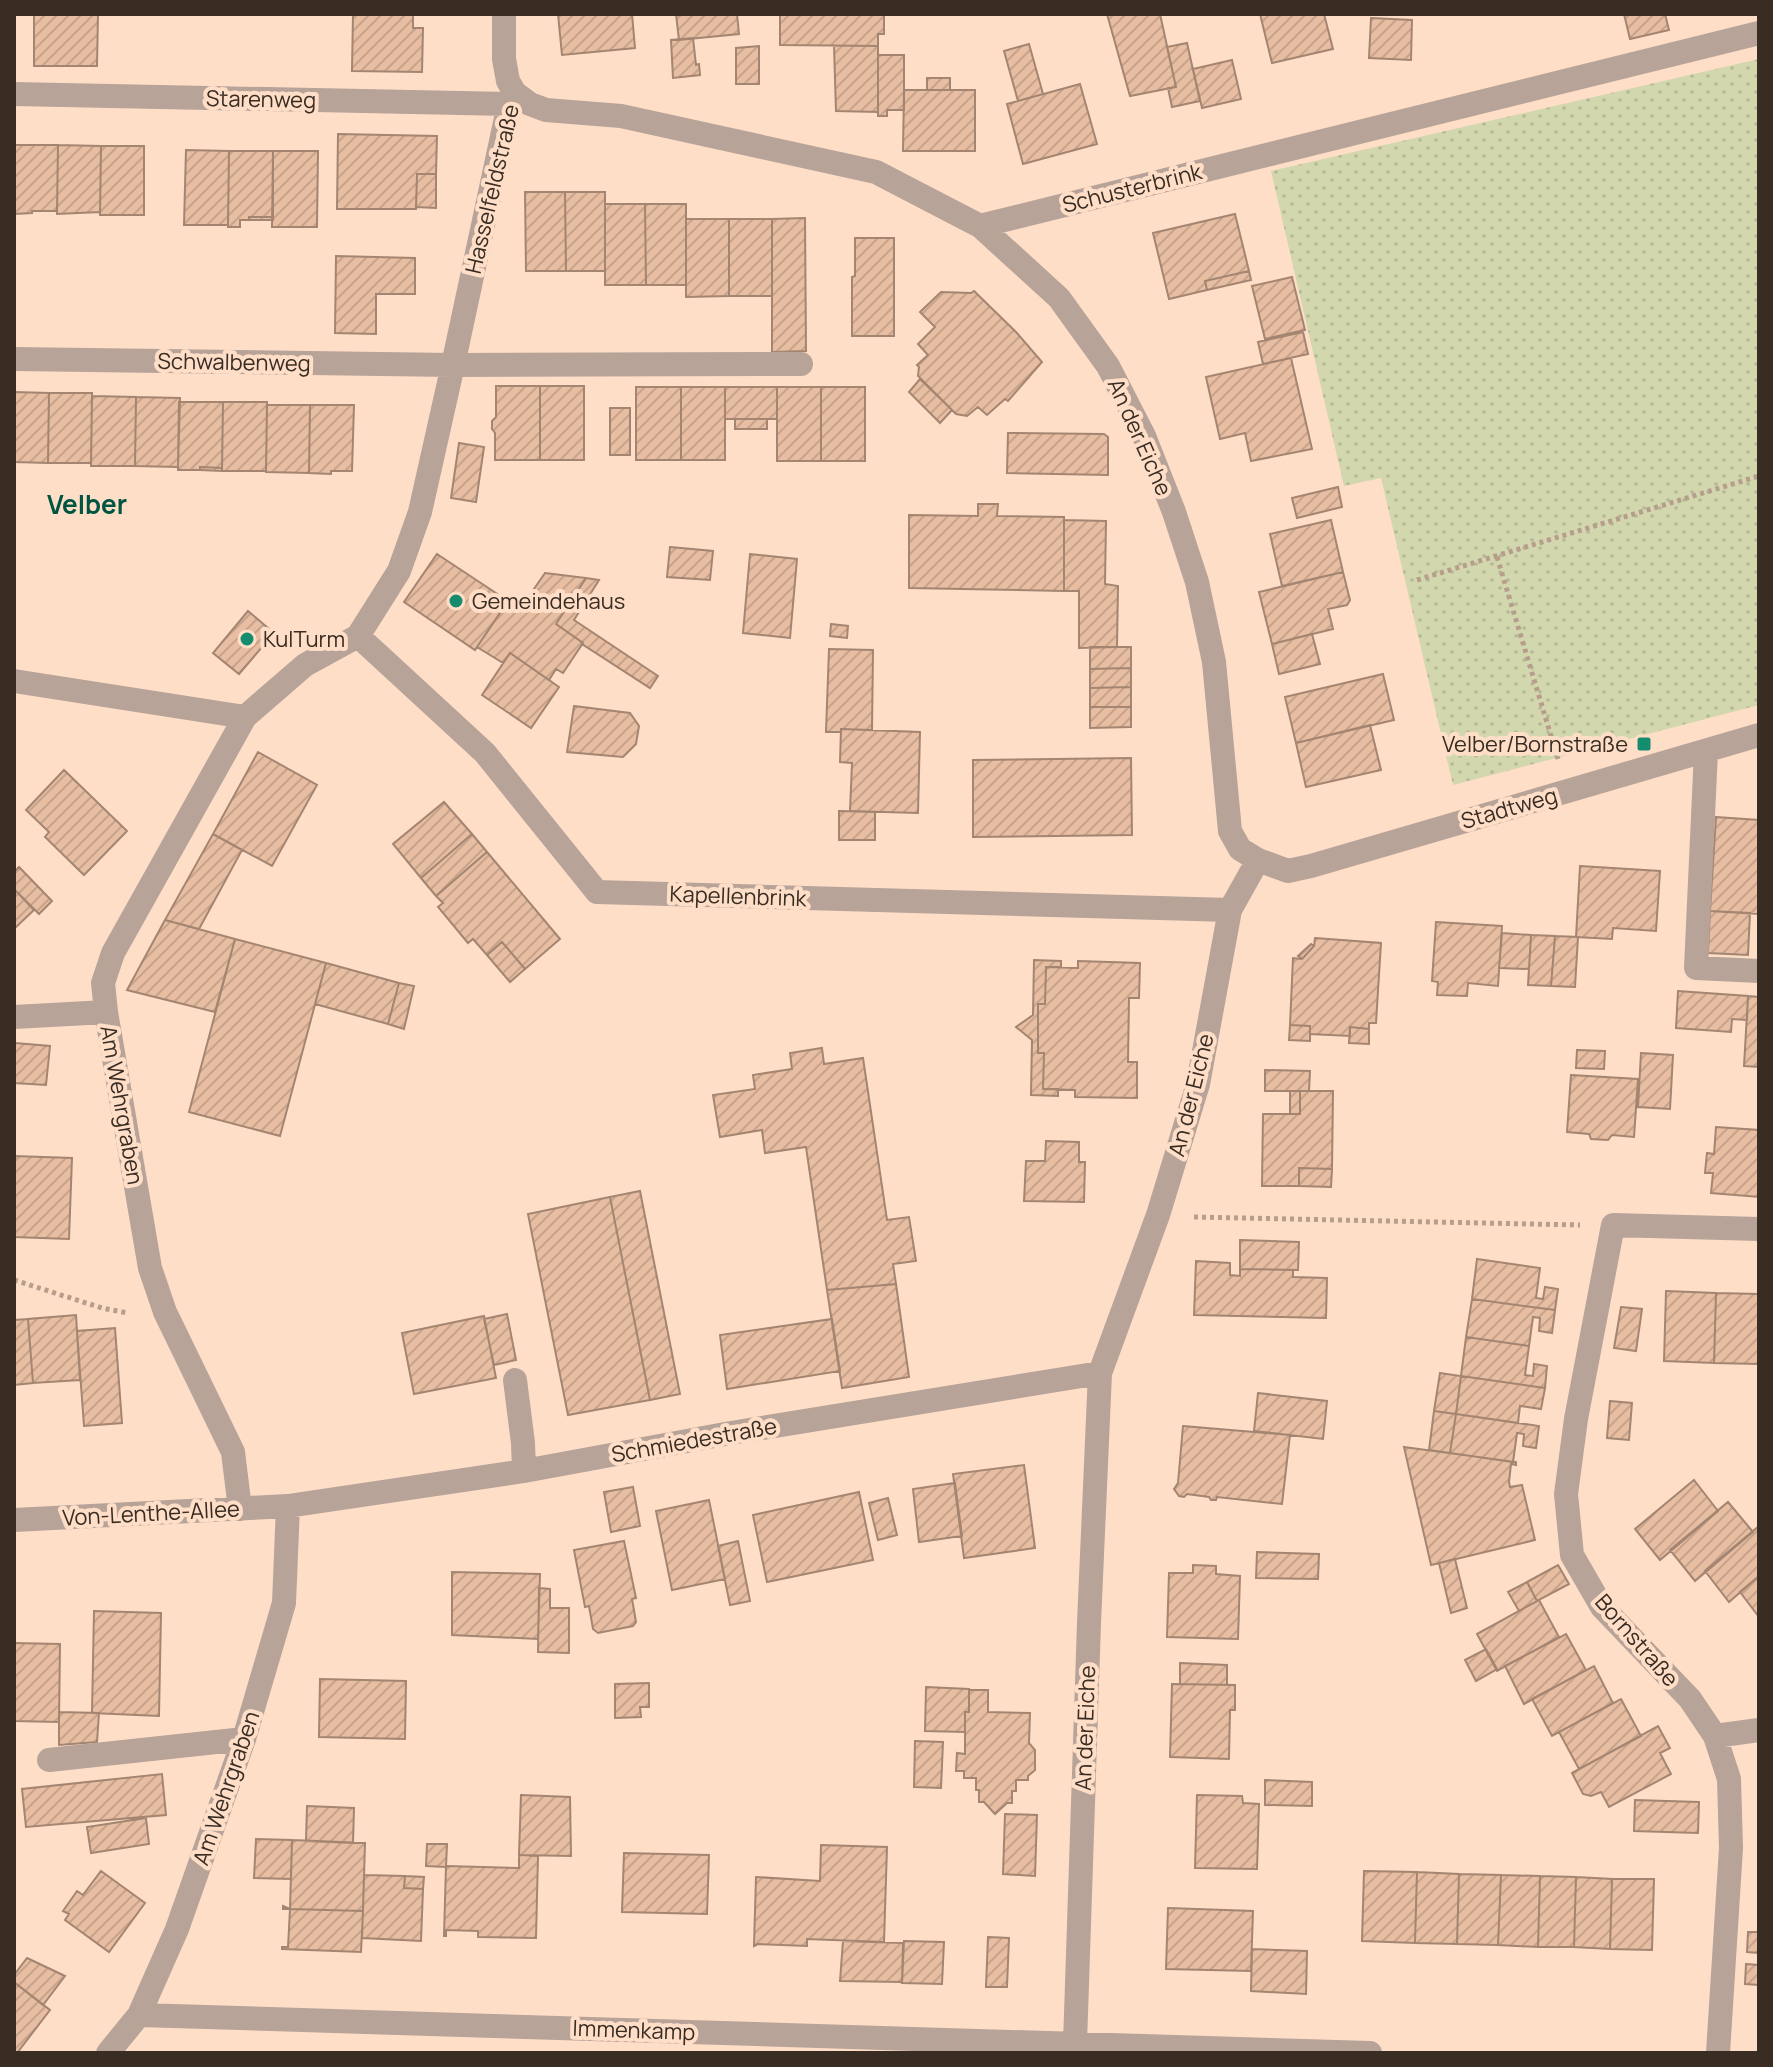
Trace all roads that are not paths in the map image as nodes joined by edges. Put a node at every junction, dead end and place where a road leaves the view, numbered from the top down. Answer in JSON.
{"nodes":[{"id":1,"x":504,"y":14,"type":"edge"},
{"id":2,"x":1759,"y":33,"type":"edge"},
{"id":3,"x":14,"y":94,"type":"edge"},
{"id":4,"x":512,"y":99,"type":"junction"},
{"id":5,"x":980,"y":226,"type":"junction"},
{"id":6,"x":14,"y":359,"type":"edge"},
{"id":7,"x":801,"y":364,"type":"dead end"},
{"id":8,"x":453,"y":365,"type":"junction"},
{"id":9,"x":358,"y":636,"type":"junction"},
{"id":10,"x":14,"y":681,"type":"edge"},
{"id":11,"x":245,"y":717,"type":"junction"},
{"id":12,"x":1759,"y":735,"type":"edge"},
{"id":13,"x":1706,"y":751,"type":"junction"},
{"id":14,"x":1258,"y":860,"type":"junction"},
{"id":15,"x":1230,"y":910,"type":"junction"},
{"id":16,"x":1759,"y":971,"type":"edge"},
{"id":17,"x":106,"y":1012,"type":"junction"},
{"id":18,"x":14,"y":1017,"type":"edge"},
{"id":19,"x":1759,"y":1229,"type":"edge"},
{"id":20,"x":1100,"y":1373,"type":"junction"},
{"id":21,"x":515,"y":1380,"type":"dead end"},
{"id":22,"x":524,"y":1471,"type":"junction"},
{"id":23,"x":288,"y":1506,"type":"junction"},
{"id":24,"x":240,"y":1509,"type":"junction"},
{"id":25,"x":14,"y":1520,"type":"edge"},
{"id":26,"x":1759,"y":1730,"type":"edge"},
{"id":27,"x":1715,"y":1736,"type":"junction"},
{"id":28,"x":244,"y":1739,"type":"junction"},
{"id":29,"x":49,"y":1760,"type":"dead end"},
{"id":30,"x":139,"y":2015,"type":"junction"},
{"id":31,"x":1075,"y":2044,"type":"junction"},
{"id":32,"x":108,"y":2053,"type":"edge"},
{"id":33,"x":1370,"y":2053,"type":"edge"},
{"id":34,"x":1718,"y":2053,"type":"edge"}],
"edges":[{"from":1,"to":4,"type":"street","name":"Hasselfeldstraße"},
{"from":2,"to":5,"type":"street","name":"Schusterbrink"},
{"from":3,"to":4,"type":"street","name":"Starenweg"},
{"from":4,"to":5,"type":"street"},
{"from":4,"to":8,"type":"street","name":"Hasselfeldstraße"},
{"from":5,"to":14,"type":"street","name":"An der Eiche"},
{"from":6,"to":8,"type":"street","name":"Schwalbenweg"},
{"from":7,"to":8,"type":"street"},
{"from":8,"to":9,"type":"street","name":"Hasselfeldstraße"},
{"from":9,"to":11,"type":"street","name":"Hasselfeldstraße"},
{"from":9,"to":15,"type":"street","name":"Kapellenbrink"},
{"from":10,"to":11,"type":"street"},
{"from":11,"to":17,"type":"street","name":"Am Wehrgraben"},
{"from":12,"to":13,"type":"street","name":"Stadtweg"},
{"from":13,"to":14,"type":"street","name":"Stadtweg"},
{"from":13,"to":16,"type":"street"},
{"from":14,"to":15,"type":"street","name":"An der Eiche"},
{"from":15,"to":20,"type":"street","name":"An der Eiche"},
{"from":17,"to":18,"type":"street"},
{"from":17,"to":24,"type":"street","name":"Am Wehrgraben"},
{"from":19,"to":27,"type":"street","name":"Bornstraße"},
{"from":20,"to":22,"type":"street","name":"Schmiedestraße"},
{"from":20,"to":31,"type":"street","name":"An der Eiche"},
{"from":21,"to":22,"type":"street"},
{"from":22,"to":23,"type":"street","name":"Schmiedestraße"},
{"from":23,"to":24,"type":"street","name":"Von-Lenthe-Allee"},
{"from":23,"to":28,"type":"street","name":"Am Wehrgraben"},
{"from":24,"to":25,"type":"street","name":"Von-Lenthe-Allee"},
{"from":26,"to":27,"type":"street"},
{"from":27,"to":34,"type":"street","name":"Bornstraße"},
{"from":28,"to":29,"type":"street"},
{"from":28,"to":30,"type":"street","name":"Am Wehrgraben"},
{"from":30,"to":31,"type":"street","name":"Immenkamp"},
{"from":30,"to":32,"type":"street","name":"Am Wehrgraben"},
{"from":31,"to":33,"type":"street","name":"Immenkamp"}]}
